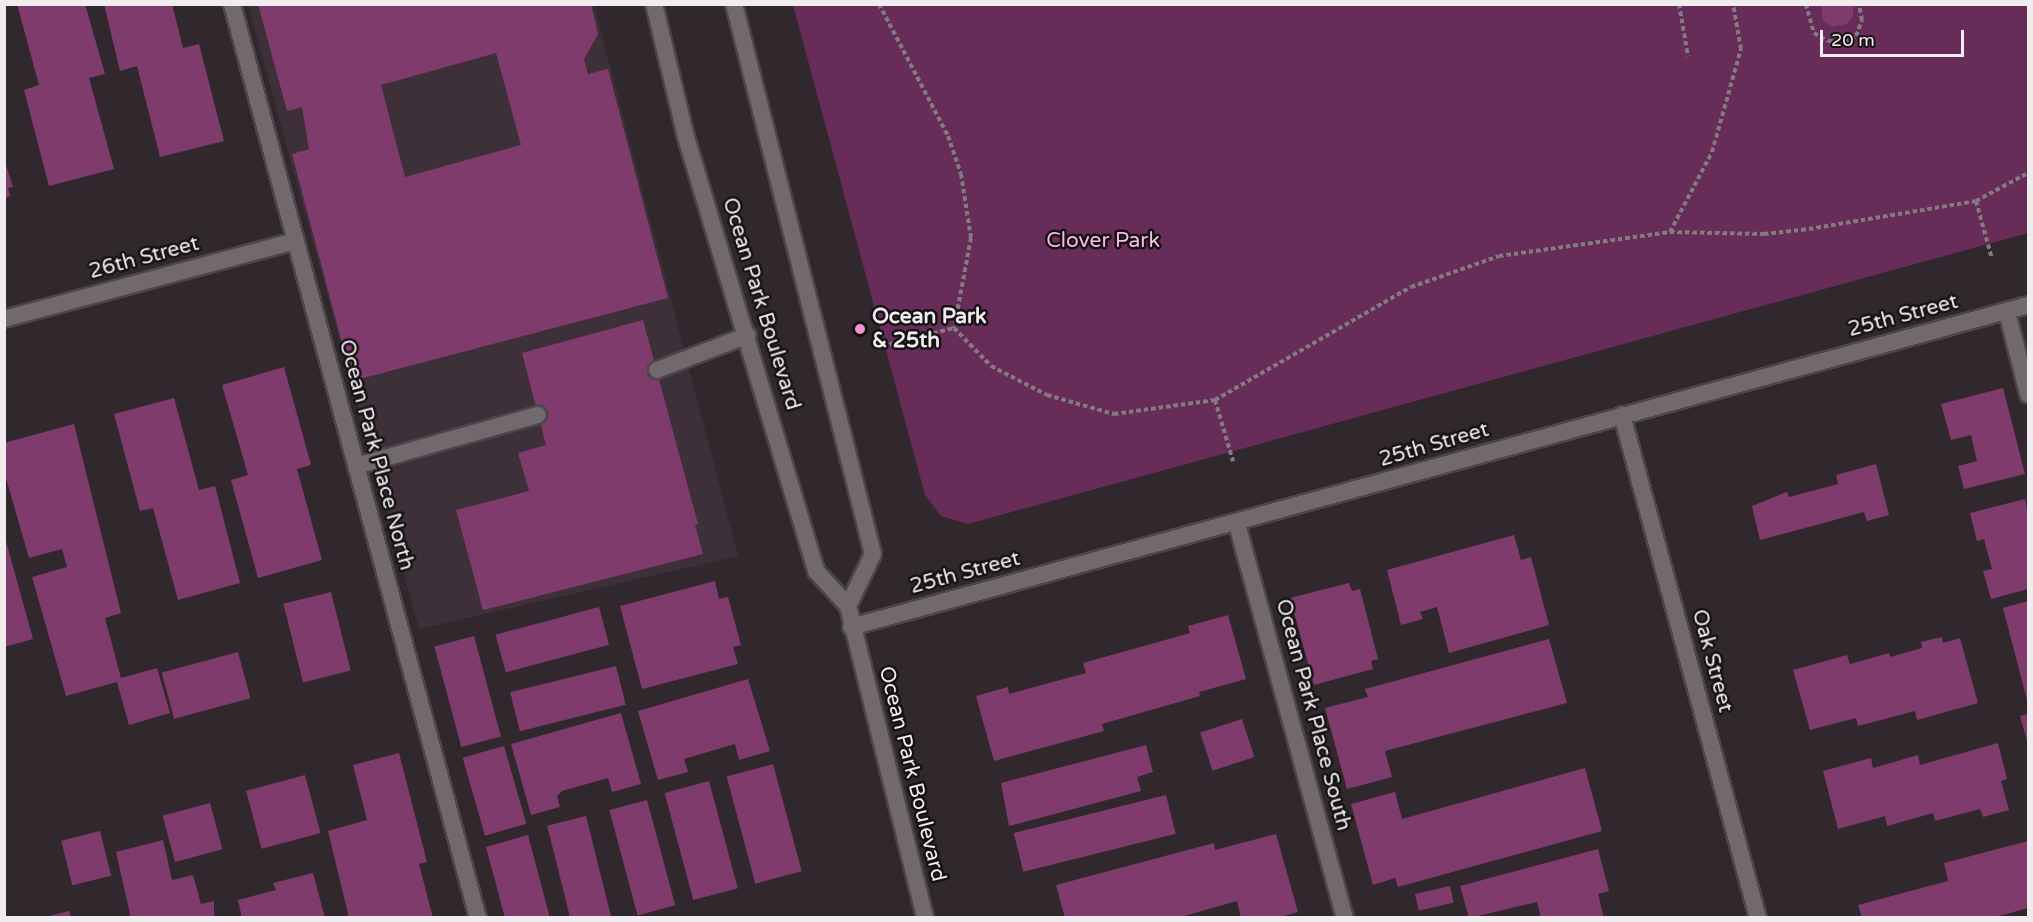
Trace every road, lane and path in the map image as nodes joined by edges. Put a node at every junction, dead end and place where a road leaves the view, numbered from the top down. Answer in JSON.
{"nodes":[{"id":1,"x":232,"y":4,"type":"edge"},
{"id":2,"x":654,"y":4,"type":"edge"},
{"id":3,"x":734,"y":4,"type":"edge"},
{"id":4,"x":879,"y":4,"type":"edge"},
{"id":5,"x":1679,"y":4,"type":"edge"},
{"id":6,"x":1733,"y":4,"type":"edge"},
{"id":7,"x":1806,"y":4,"type":"edge"},
{"id":8,"x":1859,"y":4,"type":"edge"},
{"id":9,"x":1688,"y":56,"type":"dead end"},
{"id":10,"x":2028,"y":173,"type":"edge"},
{"id":11,"x":1976,"y":201,"type":"junction"},
{"id":12,"x":1670,"y":232,"type":"junction"},
{"id":13,"x":296,"y":241,"type":"junction"},
{"id":14,"x":1992,"y":259,"type":"dead end"},
{"id":15,"x":2028,"y":305,"type":"edge"},
{"id":16,"x":2007,"y":312,"type":"junction"},
{"id":17,"x":4,"y":319,"type":"edge"},
{"id":18,"x":954,"y":328,"type":"junction"},
{"id":19,"x":748,"y":335,"type":"junction"},
{"id":20,"x":875,"y":348,"type":"dead end"},
{"id":21,"x":657,"y":370,"type":"dead end"},
{"id":22,"x":2028,"y":394,"type":"edge"},
{"id":23,"x":1215,"y":399,"type":"junction"},
{"id":24,"x":538,"y":415,"type":"dead end"},
{"id":25,"x":1622,"y":415,"type":"junction"},
{"id":26,"x":1233,"y":461,"type":"dead end"},
{"id":27,"x":356,"y":466,"type":"junction"},
{"id":28,"x":1237,"y":524,"type":"junction"},
{"id":29,"x":848,"y":606,"type":"junction"},
{"id":30,"x":851,"y":627,"type":"junction"},
{"id":31,"x":924,"y":917,"type":"edge"},
{"id":32,"x":478,"y":918,"type":"edge"},
{"id":33,"x":1345,"y":918,"type":"edge"},
{"id":34,"x":1758,"y":918,"type":"edge"}],
"edges":[{"from":1,"to":13,"type":"street","name":"Ocean Park Place North"},
{"from":2,"to":19,"type":"street","name":"Ocean Park Boulevard"},
{"from":3,"to":29,"type":"street","name":"Ocean Park Boulevard"},
{"from":4,"to":18,"type":"path"},
{"from":5,"to":9,"type":"path"},
{"from":6,"to":12,"type":"path"},
{"from":7,"to":8,"type":"path"},
{"from":10,"to":11,"type":"path"},
{"from":11,"to":12,"type":"path"},
{"from":11,"to":14,"type":"path"},
{"from":12,"to":23,"type":"path"},
{"from":13,"to":17,"type":"street","name":"26th Street"},
{"from":13,"to":27,"type":"street","name":"Ocean Park Place North"},
{"from":15,"to":16,"type":"street","name":"25th Street"},
{"from":16,"to":22,"type":"street"},
{"from":16,"to":25,"type":"street","name":"25th Street"},
{"from":18,"to":20,"type":"path"},
{"from":18,"to":23,"type":"path"},
{"from":19,"to":21,"type":"street"},
{"from":19,"to":29,"type":"street","name":"Ocean Park Boulevard"},
{"from":23,"to":26,"type":"path"},
{"from":24,"to":27,"type":"street"},
{"from":25,"to":28,"type":"street","name":"25th Street"},
{"from":25,"to":34,"type":"street","name":"Oak Street"},
{"from":27,"to":32,"type":"street","name":"Ocean Park Place North"},
{"from":28,"to":30,"type":"street","name":"25th Street"},
{"from":28,"to":33,"type":"street","name":"Ocean Park Place South"},
{"from":29,"to":30,"type":"street","name":"Ocean Park Boulevard"},
{"from":30,"to":31,"type":"street","name":"Ocean Park Boulevard"}]}
